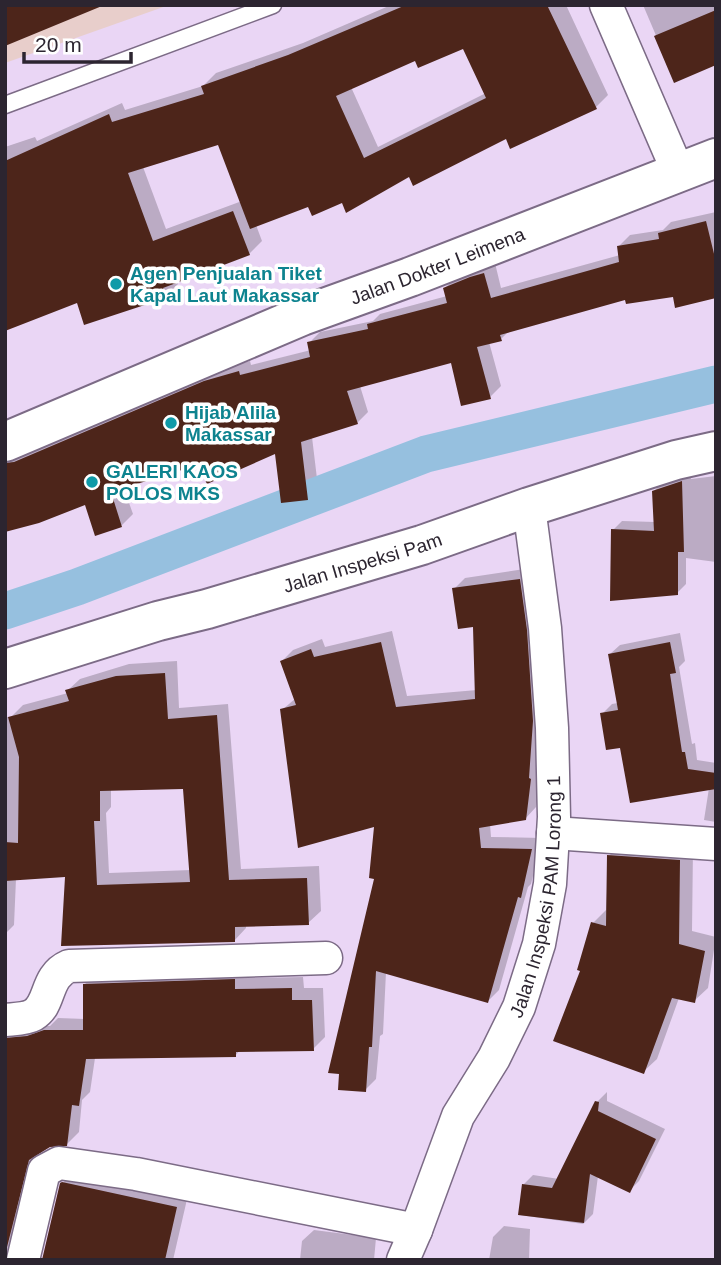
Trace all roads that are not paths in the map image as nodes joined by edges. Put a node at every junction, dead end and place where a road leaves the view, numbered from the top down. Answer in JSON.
{"nodes":[{"id":1,"x":273,"y":5,"type":"edge"},
{"id":2,"x":606,"y":5,"type":"edge"},
{"id":3,"x":5,"y":105,"type":"edge"},
{"id":4,"x":716,"y":158,"type":"edge"},
{"id":5,"x":679,"y":174,"type":"junction"},
{"id":6,"x":5,"y":442,"type":"edge"},
{"id":7,"x":716,"y":450,"type":"edge"},
{"id":8,"x":529,"y":507,"type":"junction"},
{"id":9,"x":5,"y":669,"type":"edge"},
{"id":10,"x":553,"y":833,"type":"junction"},
{"id":11,"x":716,"y":844,"type":"edge"},
{"id":12,"x":326,"y":958,"type":"dead end"},
{"id":13,"x":5,"y":1020,"type":"edge"},
{"id":14,"x":416,"y":1230,"type":"junction"},
{"id":15,"x":23,"y":1260,"type":"edge"},
{"id":16,"x":403,"y":1260,"type":"edge"}],
"edges":[{"from":1,"to":3,"type":"lane"},
{"from":2,"to":5,"type":"street"},
{"from":4,"to":5,"type":"main road","name":"Jalan Dokter Leimena"},
{"from":5,"to":6,"type":"main road","name":"Jalan Dokter Leimena"},
{"from":7,"to":8,"type":"main road","name":"Jalan Inspeksi Pam"},
{"from":8,"to":9,"type":"main road","name":"Jalan Inspeksi Pam"},
{"from":8,"to":10,"type":"street","name":"Jalan Inspeksi PAM Lorong 1"},
{"from":10,"to":11,"type":"street"},
{"from":10,"to":14,"type":"street","name":"Jalan Inspeksi PAM Lorong 1"},
{"from":12,"to":13,"type":"street"},
{"from":14,"to":15,"type":"street"},
{"from":14,"to":16,"type":"street","name":"Jalan Inspeksi PAM Lorong 1"}]}
